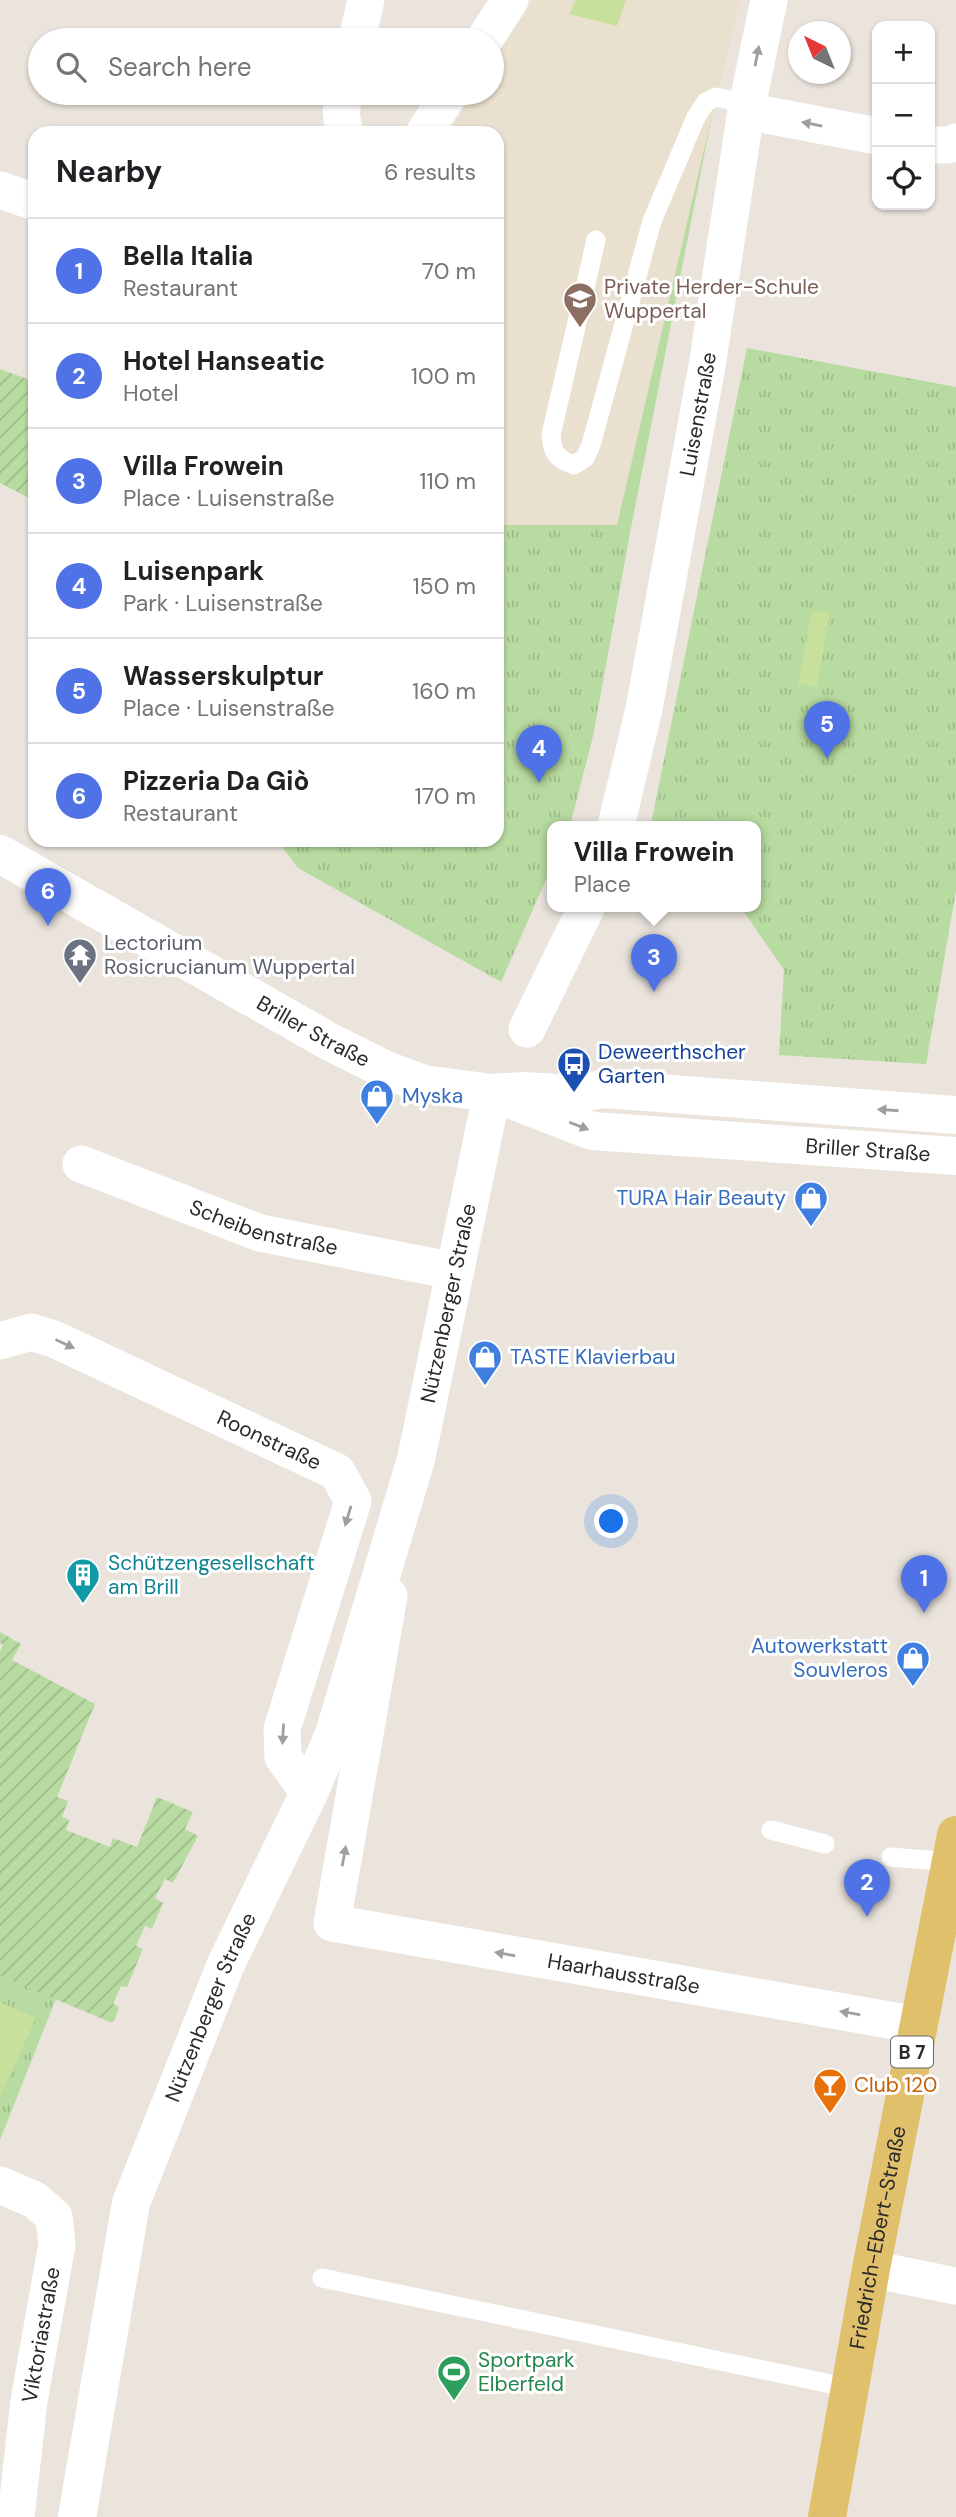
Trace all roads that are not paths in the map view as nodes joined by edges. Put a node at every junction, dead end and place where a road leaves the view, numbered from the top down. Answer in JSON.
{"nodes":[{"id":1,"x":366,"y":0,"type":"edge"},
{"id":2,"x":510,"y":0,"type":"edge"},
{"id":3,"x":769,"y":0,"type":"edge"},
{"id":4,"x":360,"y":28,"type":"edge"},
{"id":5,"x":492,"y":28,"type":"edge"},
{"id":6,"x":342,"y":105,"type":"edge"},
{"id":7,"x":442,"y":105,"type":"edge"},
{"id":8,"x":747,"y":108,"type":"junction"},
{"id":9,"x":343,"y":126,"type":"edge"},
{"id":10,"x":429,"y":126,"type":"edge"},
{"id":11,"x":872,"y":135,"type":"edge"},
{"id":12,"x":956,"y":142,"type":"edge"},
{"id":13,"x":935,"y":145,"type":"edge"},
{"id":14,"x":0,"y":190,"type":"edge"},
{"id":15,"x":28,"y":200,"type":"edge"},
{"id":16,"x":596,"y":240,"type":"dead end"},
{"id":17,"x":617,"y":821,"type":"edge"},
{"id":18,"x":0,"y":854,"type":"edge"},
{"id":19,"x":584,"y":912,"type":"edge"},
{"id":20,"x":527,"y":1029,"type":"dead end"},
{"id":21,"x":492,"y":1093,"type":"junction"},
{"id":22,"x":788,"y":1103,"type":"junction"},
{"id":23,"x":956,"y":1115,"type":"edge"},
{"id":24,"x":783,"y":1145,"type":"junction"},
{"id":25,"x":956,"y":1156,"type":"edge"},
{"id":26,"x":81,"y":1164,"type":"dead end"},
{"id":27,"x":454,"y":1271,"type":"junction"},
{"id":28,"x":0,"y":1341,"type":"edge"},
{"id":29,"x":401,"y":1515,"type":"junction"},
{"id":30,"x":309,"y":1793,"type":"junction"},
{"id":31,"x":771,"y":1830,"type":"dead end"},
{"id":32,"x":825,"y":1844,"type":"dead end"},
{"id":33,"x":953,"y":1849,"type":"edge"},
{"id":34,"x":891,"y":1857,"type":"dead end"},
{"id":35,"x":332,"y":1923,"type":"joint"},
{"id":36,"x":918,"y":2025,"type":"junction"},
{"id":37,"x":0,"y":2185,"type":"edge"},
{"id":38,"x":871,"y":2269,"type":"junction"},
{"id":39,"x":322,"y":2278,"type":"dead end"},
{"id":40,"x":956,"y":2286,"type":"edge"},
{"id":41,"x":850,"y":2388,"type":"junction"},
{"id":42,"x":16,"y":2517,"type":"edge"},
{"id":43,"x":77,"y":2517,"type":"edge"},
{"id":44,"x":827,"y":2517,"type":"edge"}],
"edges":[{"from":1,"to":4,"type":"street"},
{"from":2,"to":5,"type":"street"},
{"from":8,"to":3,"type":"street","name":"Luisenstraße","one_way":true},
{"from":6,"to":9,"type":"street"},
{"from":7,"to":10,"type":"street"},
{"from":11,"to":8,"type":"street","one_way":true},
{"from":8,"to":16,"type":"lane"},
{"from":8,"to":17,"type":"street","name":"Luisenstraße"},
{"from":12,"to":13,"type":"street"},
{"from":14,"to":15,"type":"street"},
{"from":18,"to":21,"type":"main road","name":"Briller Straße"},
{"from":19,"to":20,"type":"street"},
{"from":21,"to":22,"type":"main road","name":"Briller Straße"},
{"from":21,"to":24,"type":"main road","name":"Briller Straße","one_way":true},
{"from":21,"to":27,"type":"main road","name":"Nützenberger Straße"},
{"from":23,"to":22,"type":"main road","name":"Briller Straße","one_way":true},
{"from":22,"to":24,"type":"main road"},
{"from":24,"to":25,"type":"main road","name":"Briller Straße"},
{"from":26,"to":27,"type":"street","name":"Scheibenstraße"},
{"from":27,"to":29,"type":"main road","name":"Nützenberger Straße"},
{"from":28,"to":30,"type":"street","name":"Roonstraße","one_way":true},
{"from":29,"to":30,"type":"main road","name":"Nützenberger Straße"},
{"from":35,"to":29,"type":"street","name":"Nützenberger Straße","one_way":true},
{"from":30,"to":43,"type":"main road","name":"Nützenberger Straße"},
{"from":31,"to":32,"type":"lane"},
{"from":33,"to":34,"type":"lane"},
{"from":33,"to":36,"type":"main road","name":"Friedrich-Ebert-Straße","number":"B 7"},
{"from":36,"to":35,"type":"street","name":"Haarhausstraße","one_way":true},
{"from":36,"to":38,"type":"main road","name":"Friedrich-Ebert-Straße","number":"B 7"},
{"from":37,"to":42,"type":"street","name":"Viktoriastraße"},
{"from":38,"to":40,"type":"street"},
{"from":38,"to":41,"type":"main road","name":"Friedrich-Ebert-Straße","number":"B 7"},
{"from":39,"to":41,"type":"lane"},
{"from":41,"to":44,"type":"main road","name":"Friedrich-Ebert-Straße","number":"B 7"}]}
